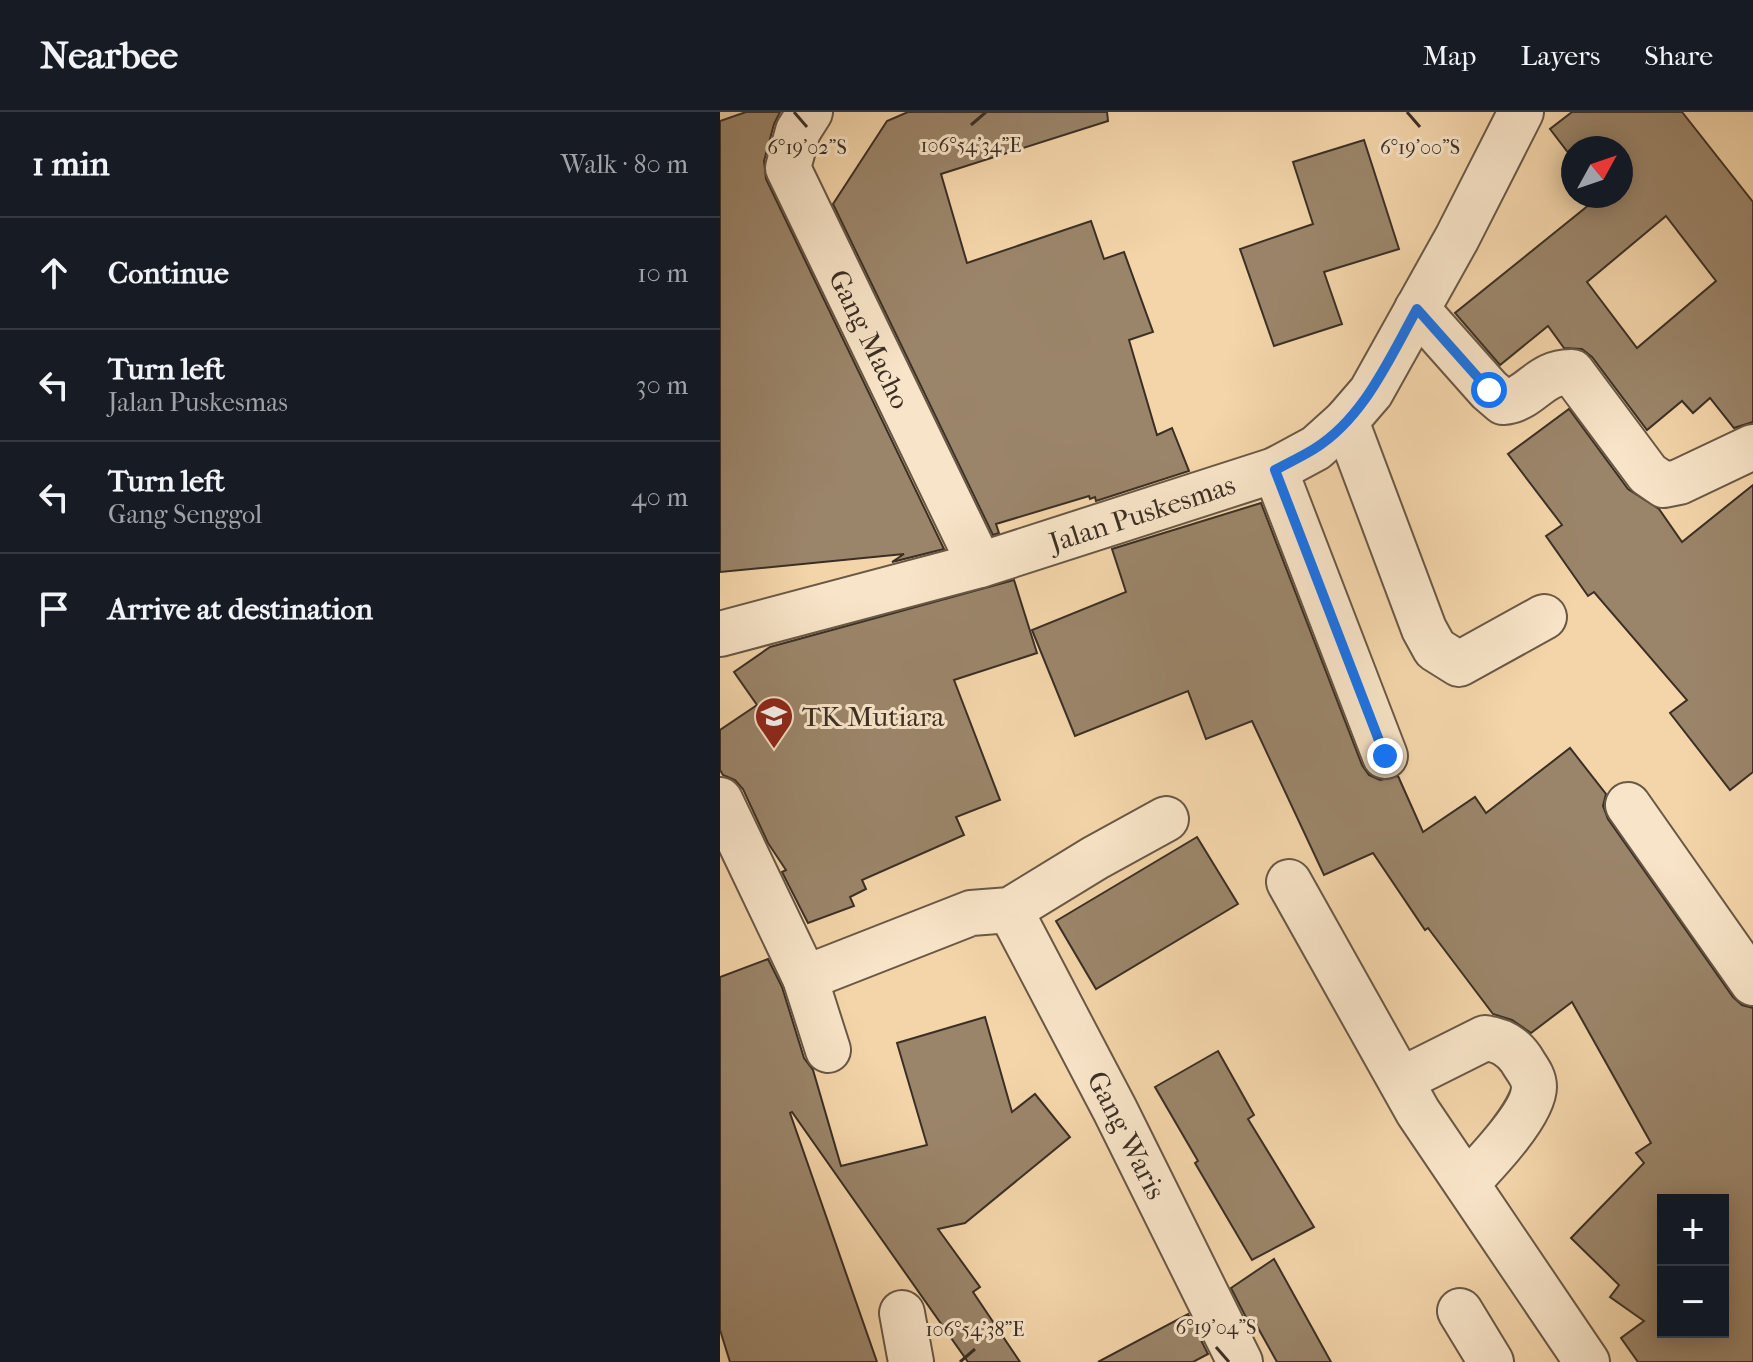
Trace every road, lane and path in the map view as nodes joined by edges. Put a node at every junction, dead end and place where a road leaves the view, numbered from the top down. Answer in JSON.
{"nodes":[{"id":1,"x":810,"y":112,"type":"edge"},
{"id":2,"x":1521,"y":112,"type":"edge"},
{"id":3,"x":1417,"y":309,"type":"junction"},
{"id":4,"x":1346,"y":421,"type":"junction"},
{"id":5,"x":1753,"y":447,"type":"edge"},
{"id":6,"x":1275,"y":470,"type":"junction"},
{"id":7,"x":980,"y":565,"type":"junction"},
{"id":8,"x":1544,"y":617,"type":"dead end"},
{"id":9,"x":720,"y":634,"type":"edge"},
{"id":10,"x":1385,"y":756,"type":"dead end"},
{"id":11,"x":720,"y":800,"type":"edge"},
{"id":12,"x":1628,"y":805,"type":"dead end"},
{"id":13,"x":1166,"y":819,"type":"dead end"},
{"id":14,"x":1289,"y":882,"type":"dead end"},
{"id":15,"x":1010,"y":910,"type":"junction"},
{"id":16,"x":805,"y":978,"type":"junction"},
{"id":17,"x":1753,"y":983,"type":"edge"},
{"id":18,"x":828,"y":1050,"type":"dead end"},
{"id":19,"x":1401,"y":1080,"type":"junction"},
{"id":20,"x":1467,"y":1183,"type":"junction"},
{"id":21,"x":1460,"y":1311,"type":"dead end"},
{"id":22,"x":902,"y":1313,"type":"dead end"},
{"id":23,"x":911,"y":1362,"type":"edge"},
{"id":24,"x":1240,"y":1362,"type":"edge"},
{"id":25,"x":1491,"y":1362,"type":"edge"},
{"id":26,"x":1587,"y":1362,"type":"edge"}],
"edges":[{"from":1,"to":7,"type":"street","name":"Gang Macho"},
{"from":2,"to":3,"type":"street","name":"Jalan Puskesmas"},
{"from":3,"to":4,"type":"street","name":"Jalan Puskesmas"},
{"from":3,"to":5,"type":"street"},
{"from":4,"to":6,"type":"street","name":"Jalan Puskesmas"},
{"from":4,"to":8,"type":"street"},
{"from":6,"to":7,"type":"street","name":"Jalan Puskesmas"},
{"from":6,"to":10,"type":"street"},
{"from":7,"to":9,"type":"street","name":"Jalan Puskesmas"},
{"from":11,"to":16,"type":"street"},
{"from":12,"to":17,"type":"street"},
{"from":13,"to":15,"type":"street"},
{"from":14,"to":19,"type":"street"},
{"from":15,"to":16,"type":"street"},
{"from":15,"to":24,"type":"street","name":"Gang Waris"},
{"from":16,"to":18,"type":"street"},
{"from":19,"to":20,"type":"street"},
{"from":19,"to":20,"type":"street"},
{"from":20,"to":26,"type":"street"},
{"from":21,"to":25,"type":"street"},
{"from":22,"to":23,"type":"street"}]}
